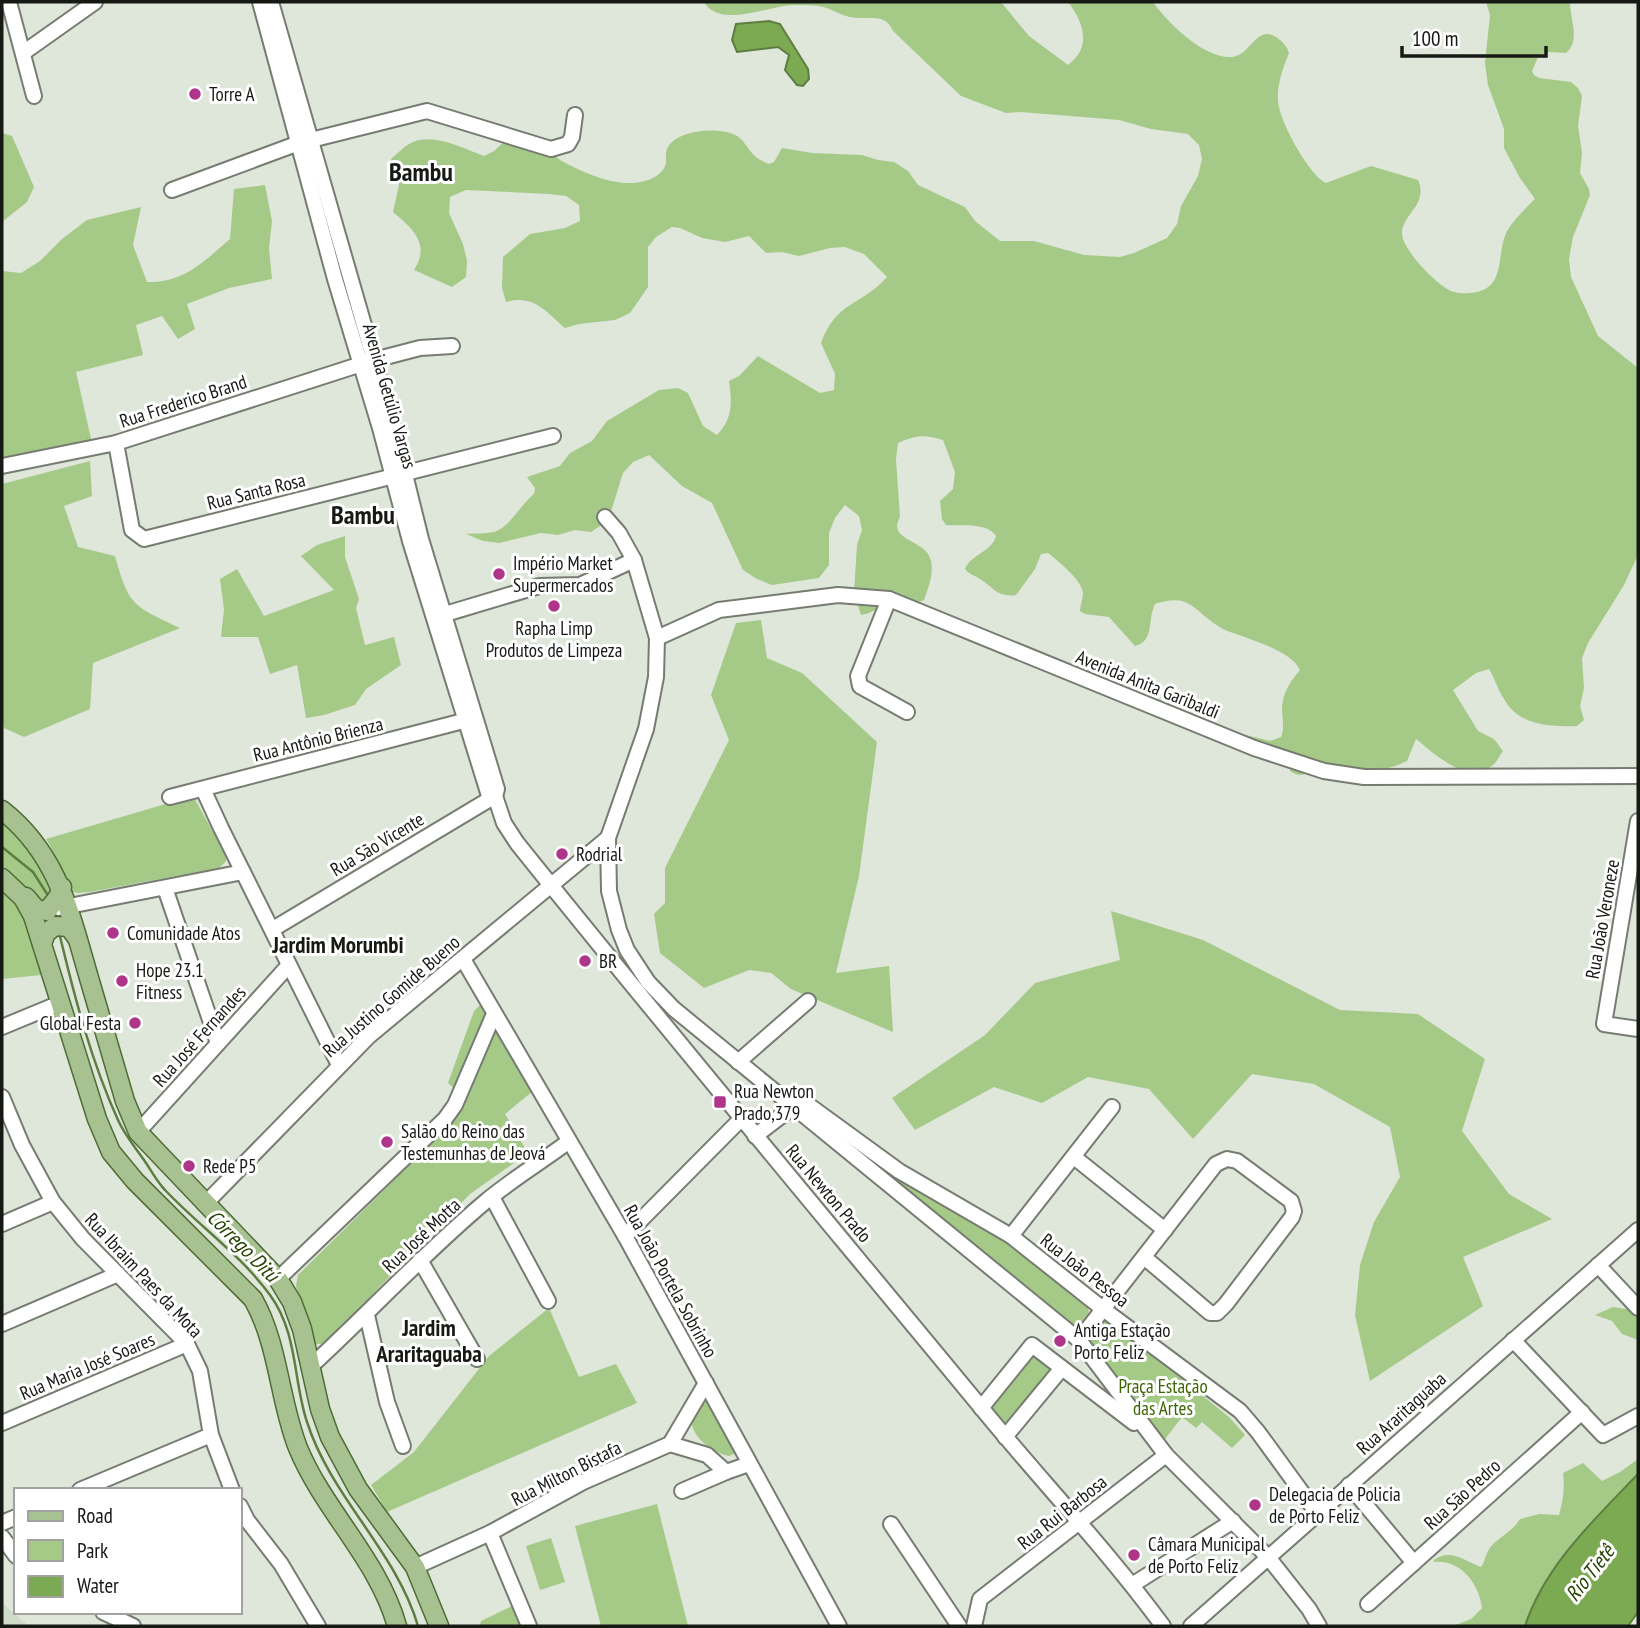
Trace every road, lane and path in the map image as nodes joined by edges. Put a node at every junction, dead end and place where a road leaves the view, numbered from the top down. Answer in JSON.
{"nodes":[{"id":1,"x":9,"y":2,"type":"edge"},
{"id":2,"x":95,"y":2,"type":"edge"},
{"id":3,"x":260,"y":2,"type":"edge"},
{"id":4,"x":271,"y":2,"type":"edge"},
{"id":5,"x":23,"y":53,"type":"junction"},
{"id":6,"x":34,"y":96,"type":"dead end"},
{"id":7,"x":575,"y":115,"type":"dead end"},
{"id":8,"x":305,"y":141,"type":"junction"},
{"id":9,"x":172,"y":190,"type":"dead end"},
{"id":10,"x":452,"y":346,"type":"dead end"},
{"id":11,"x":368,"y":362,"type":"junction"},
{"id":12,"x":553,"y":436,"type":"dead end"},
{"id":13,"x":116,"y":443,"type":"junction"},
{"id":14,"x":2,"y":466,"type":"edge"},
{"id":15,"x":398,"y":475,"type":"junction"},
{"id":16,"x":605,"y":517,"type":"dead end"},
{"id":17,"x":635,"y":560,"type":"junction"},
{"id":18,"x":889,"y":599,"type":"junction"},
{"id":19,"x":439,"y":616,"type":"junction"},
{"id":20,"x":657,"y":638,"type":"junction"},
{"id":21,"x":907,"y":712,"type":"dead end"},
{"id":22,"x":470,"y":719,"type":"junction"},
{"id":23,"x":1638,"y":776,"type":"edge"},
{"id":24,"x":204,"y":789,"type":"junction"},
{"id":25,"x":494,"y":795,"type":"junction"},
{"id":26,"x":170,"y":797,"type":"dead end"},
{"id":27,"x":2,"y":810,"type":"edge"},
{"id":28,"x":1638,"y":821,"type":"edge"},
{"id":29,"x":608,"y":838,"type":"junction"},
{"id":30,"x":243,"y":872,"type":"junction"},
{"id":31,"x":2,"y":875,"type":"edge"},
{"id":32,"x":551,"y":885,"type":"junction"},
{"id":33,"x":62,"y":887,"type":"junction"},
{"id":34,"x":165,"y":888,"type":"junction"},
{"id":35,"x":68,"y":907,"type":"junction"},
{"id":36,"x":47,"y":911,"type":"junction"},
{"id":37,"x":273,"y":929,"type":"junction"},
{"id":38,"x":78,"y":941,"type":"junction"},
{"id":39,"x":42,"y":944,"type":"junction"},
{"id":40,"x":604,"y":951,"type":"junction"},
{"id":41,"x":463,"y":959,"type":"junction"},
{"id":42,"x":289,"y":965,"type":"junction"},
{"id":43,"x":638,"y":968,"type":"junction"},
{"id":44,"x":808,"y":1001,"type":"dead end"},
{"id":45,"x":60,"y":1003,"type":"junction"},
{"id":46,"x":494,"y":1014,"type":"junction"},
{"id":47,"x":689,"y":1022,"type":"junction"},
{"id":48,"x":2,"y":1027,"type":"edge"},
{"id":49,"x":1638,"y":1028,"type":"edge"},
{"id":50,"x":673,"y":1037,"type":"junction"},
{"id":51,"x":218,"y":1043,"type":"junction"},
{"id":52,"x":738,"y":1062,"type":"junction"},
{"id":53,"x":339,"y":1065,"type":"junction"},
{"id":54,"x":2,"y":1097,"type":"edge"},
{"id":55,"x":793,"y":1107,"type":"junction"},
{"id":56,"x":1112,"y":1107,"type":"dead end"},
{"id":57,"x":741,"y":1119,"type":"junction"},
{"id":58,"x":7,"y":1125,"type":"edge"},
{"id":59,"x":138,"y":1132,"type":"junction"},
{"id":60,"x":755,"y":1136,"type":"junction"},
{"id":61,"x":568,"y":1142,"type":"junction"},
{"id":62,"x":1074,"y":1157,"type":"junction"},
{"id":63,"x":492,"y":1197,"type":"junction"},
{"id":64,"x":53,"y":1202,"type":"junction"},
{"id":65,"x":205,"y":1204,"type":"junction"},
{"id":66,"x":2,"y":1224,"type":"edge"},
{"id":67,"x":1165,"y":1230,"type":"junction"},
{"id":68,"x":1638,"y":1230,"type":"edge"},
{"id":69,"x":625,"y":1236,"type":"junction"},
{"id":70,"x":1011,"y":1236,"type":"junction"},
{"id":71,"x":1144,"y":1257,"type":"junction"},
{"id":72,"x":420,"y":1260,"type":"junction"},
{"id":73,"x":1598,"y":1265,"type":"junction"},
{"id":74,"x":118,"y":1274,"type":"junction"},
{"id":75,"x":278,"y":1279,"type":"junction"},
{"id":76,"x":548,"y":1301,"type":"dead end"},
{"id":77,"x":1638,"y":1308,"type":"edge"},
{"id":78,"x":1103,"y":1309,"type":"junction"},
{"id":79,"x":367,"y":1315,"type":"junction"},
{"id":80,"x":2,"y":1324,"type":"edge"},
{"id":81,"x":1079,"y":1340,"type":"junction"},
{"id":82,"x":1513,"y":1340,"type":"junction"},
{"id":83,"x":187,"y":1344,"type":"junction"},
{"id":84,"x":477,"y":1359,"type":"dead end"},
{"id":85,"x":310,"y":1367,"type":"junction"},
{"id":86,"x":1062,"y":1368,"type":"junction"},
{"id":87,"x":706,"y":1383,"type":"junction"},
{"id":88,"x":981,"y":1408,"type":"junction"},
{"id":89,"x":1582,"y":1412,"type":"junction"},
{"id":90,"x":1638,"y":1416,"type":"edge"},
{"id":91,"x":685,"y":1419,"type":"junction"},
{"id":92,"x":2,"y":1423,"type":"edge"},
{"id":93,"x":211,"y":1435,"type":"junction"},
{"id":94,"x":1149,"y":1435,"type":"junction"},
{"id":95,"x":1005,"y":1437,"type":"junction"},
{"id":96,"x":670,"y":1444,"type":"junction"},
{"id":97,"x":403,"y":1446,"type":"dead end"},
{"id":98,"x":707,"y":1455,"type":"junction"},
{"id":99,"x":1166,"y":1455,"type":"junction"},
{"id":100,"x":749,"y":1464,"type":"junction"},
{"id":101,"x":726,"y":1472,"type":"junction"},
{"id":102,"x":1349,"y":1485,"type":"junction"},
{"id":103,"x":85,"y":1488,"type":"edge"},
{"id":104,"x":231,"y":1488,"type":"edge"},
{"id":105,"x":682,"y":1491,"type":"dead end"},
{"id":106,"x":1317,"y":1513,"type":"junction"},
{"id":107,"x":1233,"y":1521,"type":"junction"},
{"id":108,"x":243,"y":1522,"type":"edge"},
{"id":109,"x":891,"y":1524,"type":"dead end"},
{"id":110,"x":1079,"y":1524,"type":"junction"},
{"id":111,"x":490,"y":1533,"type":"junction"},
{"id":112,"x":2,"y":1537,"type":"edge"},
{"id":113,"x":14,"y":1553,"type":"edge"},
{"id":114,"x":1268,"y":1557,"type":"junction"},
{"id":115,"x":1414,"y":1563,"type":"junction"},
{"id":116,"x":415,"y":1567,"type":"junction"},
{"id":117,"x":1132,"y":1585,"type":"junction"},
{"id":118,"x":980,"y":1599,"type":"junction"},
{"id":119,"x":1368,"y":1604,"type":"dead end"},
{"id":120,"x":107,"y":1614,"type":"edge"},
{"id":121,"x":956,"y":1622,"type":"edge"},
{"id":122,"x":133,"y":1626,"type":"edge"},
{"id":123,"x":318,"y":1626,"type":"edge"},
{"id":124,"x":397,"y":1626,"type":"edge"},
{"id":125,"x":439,"y":1626,"type":"edge"},
{"id":126,"x":529,"y":1626,"type":"edge"},
{"id":127,"x":836,"y":1626,"type":"edge"},
{"id":128,"x":974,"y":1626,"type":"edge"},
{"id":129,"x":1163,"y":1626,"type":"edge"},
{"id":130,"x":1191,"y":1626,"type":"edge"},
{"id":131,"x":1319,"y":1626,"type":"edge"}],
"edges":[{"from":1,"to":5,"type":"street"},
{"from":2,"to":5,"type":"street"},
{"from":3,"to":8,"type":"street","name":"Avenida Getúlio Vargas"},
{"from":4,"to":8,"type":"street","name":"Avenida Getúlio Vargas"},
{"from":5,"to":6,"type":"street"},
{"from":7,"to":8,"type":"street"},
{"from":8,"to":9,"type":"street"},
{"from":8,"to":11,"type":"street","name":"Avenida Getúlio Vargas"},
{"from":10,"to":11,"type":"street","name":"Rua Frederico Brand"},
{"from":11,"to":13,"type":"street","name":"Rua Frederico Brand"},
{"from":11,"to":15,"type":"street","name":"Avenida Getúlio Vargas"},
{"from":12,"to":15,"type":"street"},
{"from":13,"to":14,"type":"street","name":"Rua Frederico Brand"},
{"from":13,"to":15,"type":"street","name":"Rua Santa Rosa"},
{"from":15,"to":19,"type":"street","name":"Avenida Getúlio Vargas"},
{"from":16,"to":17,"type":"street"},
{"from":17,"to":19,"type":"street"},
{"from":17,"to":20,"type":"street"},
{"from":18,"to":20,"type":"street","name":"Avenida Anita Garibaldi"},
{"from":18,"to":21,"type":"street"},
{"from":18,"to":23,"type":"street","name":"Avenida Anita Garibaldi"},
{"from":19,"to":22,"type":"street","name":"Avenida Getúlio Vargas"},
{"from":20,"to":29,"type":"street"},
{"from":22,"to":24,"type":"street","name":"Rua Antônio Brienza"},
{"from":22,"to":25,"type":"street","name":"Avenida Getúlio Vargas"},
{"from":24,"to":26,"type":"street","name":"Rua Antônio Brienza"},
{"from":24,"to":30,"type":"street"},
{"from":25,"to":32,"type":"street","name":"Avenida Getúlio Vargas"},
{"from":25,"to":37,"type":"street","name":"Rua São Vicente"},
{"from":27,"to":33,"type":"main road"},
{"from":28,"to":49,"type":"street","name":"Rua João Veroneze"},
{"from":29,"to":32,"type":"street","name":"Rua Justino Gomide Bueno"},
{"from":29,"to":43,"type":"street"},
{"from":30,"to":34,"type":"street"},
{"from":30,"to":37,"type":"street"},
{"from":31,"to":36,"type":"main road"},
{"from":31,"to":39,"type":"main road"},
{"from":32,"to":40,"type":"street","name":"Rua Newton Prado"},
{"from":32,"to":41,"type":"street","name":"Rua Justino Gomide Bueno"},
{"from":33,"to":35,"type":"main road"},
{"from":33,"to":36,"type":"main road"},
{"from":34,"to":35,"type":"street"},
{"from":34,"to":51,"type":"street"},
{"from":35,"to":36,"type":"street"},
{"from":35,"to":38,"type":"main road"},
{"from":37,"to":42,"type":"street"},
{"from":38,"to":39,"type":"main road"},
{"from":38,"to":59,"type":"main road"},
{"from":39,"to":45,"type":"main road"},
{"from":40,"to":43,"type":"street"},
{"from":40,"to":50,"type":"street","name":"Rua Newton Prado"},
{"from":41,"to":46,"type":"street","name":"Rua João Portela Sobrinho"},
{"from":41,"to":53,"type":"street","name":"Rua Justino Gomide Bueno"},
{"from":42,"to":51,"type":"street","name":"Rua José Fernandes"},
{"from":42,"to":53,"type":"street"},
{"from":43,"to":47,"type":"street"},
{"from":44,"to":52,"type":"street"},
{"from":45,"to":48,"type":"street"},
{"from":45,"to":124,"type":"main road"},
{"from":46,"to":61,"type":"street","name":"Rua João Portela Sobrinho"},
{"from":46,"to":75,"type":"street"},
{"from":47,"to":50,"type":"street"},
{"from":47,"to":52,"type":"street"},
{"from":50,"to":57,"type":"street","name":"Rua Newton Prado"},
{"from":51,"to":59,"type":"street","name":"Rua José Fernandes"},
{"from":52,"to":55,"type":"street"},
{"from":53,"to":65,"type":"street","name":"Rua Justino Gomide Bueno"},
{"from":54,"to":58,"type":"street","name":"Rua Ibraim Paes da Mota"},
{"from":55,"to":60,"type":"street"},
{"from":55,"to":70,"type":"street","name":"Rua João Pessoa"},
{"from":55,"to":81,"type":"street"},
{"from":56,"to":62,"type":"street"},
{"from":57,"to":60,"type":"street","name":"Rua Newton Prado"},
{"from":57,"to":69,"type":"street"},
{"from":58,"to":64,"type":"street","name":"Rua Ibraim Paes da Mota"},
{"from":59,"to":65,"type":"main road"},
{"from":60,"to":88,"type":"street","name":"Rua Newton Prado"},
{"from":61,"to":63,"type":"street","name":"Rua José Motta"},
{"from":61,"to":69,"type":"street","name":"Rua João Portela Sobrinho"},
{"from":62,"to":67,"type":"street"},
{"from":62,"to":70,"type":"street"},
{"from":63,"to":72,"type":"street","name":"Rua José Motta"},
{"from":63,"to":76,"type":"street"},
{"from":64,"to":66,"type":"street"},
{"from":64,"to":74,"type":"street","name":"Rua Ibraim Paes da Mota"},
{"from":65,"to":75,"type":"main road"},
{"from":67,"to":71,"type":"street"},
{"from":67,"to":71,"type":"street"},
{"from":68,"to":73,"type":"street","name":"Rua Araritaguaba"},
{"from":69,"to":87,"type":"street","name":"Rua João Portela Sobrinho"},
{"from":70,"to":78,"type":"street","name":"Rua João Pessoa"},
{"from":71,"to":78,"type":"street"},
{"from":72,"to":79,"type":"street","name":"Rua José Motta"},
{"from":72,"to":84,"type":"street"},
{"from":73,"to":77,"type":"street"},
{"from":73,"to":82,"type":"street","name":"Rua Araritaguaba"},
{"from":74,"to":80,"type":"street"},
{"from":74,"to":83,"type":"street","name":"Rua Ibraim Paes da Mota"},
{"from":75,"to":85,"type":"main road"},
{"from":78,"to":81,"type":"street"},
{"from":78,"to":106,"type":"street","name":"Rua João Pessoa"},
{"from":79,"to":85,"type":"street","name":"Rua José Motta"},
{"from":79,"to":97,"type":"street"},
{"from":81,"to":94,"type":"street"},
{"from":82,"to":89,"type":"street"},
{"from":82,"to":102,"type":"street","name":"Rua Araritaguaba"},
{"from":83,"to":92,"type":"street","name":"Rua Maria José Soares"},
{"from":83,"to":93,"type":"street","name":"Rua Ibraim Paes da Mota"},
{"from":85,"to":116,"type":"main road"},
{"from":86,"to":88,"type":"street"},
{"from":86,"to":94,"type":"street"},
{"from":86,"to":95,"type":"street"},
{"from":87,"to":91,"type":"street"},
{"from":87,"to":100,"type":"street","name":"Rua João Portela Sobrinho"},
{"from":88,"to":95,"type":"street","name":"Rua Newton Prado"},
{"from":89,"to":90,"type":"street"},
{"from":89,"to":115,"type":"street","name":"Rua São Pedro"},
{"from":91,"to":96,"type":"street"},
{"from":91,"to":98,"type":"street"},
{"from":93,"to":103,"type":"street"},
{"from":93,"to":104,"type":"street","name":"Rua Ibraim Paes da Mota"},
{"from":94,"to":99,"type":"street"},
{"from":95,"to":110,"type":"street","name":"Rua Newton Prado"},
{"from":96,"to":98,"type":"street"},
{"from":96,"to":111,"type":"street","name":"Rua Milton Bistafa"},
{"from":98,"to":101,"type":"street"},
{"from":99,"to":107,"type":"street"},
{"from":99,"to":110,"type":"street","name":"Rua Rui Barbosa"},
{"from":100,"to":101,"type":"street"},
{"from":100,"to":127,"type":"street","name":"Rua João Portela Sobrinho"},
{"from":101,"to":105,"type":"street"},
{"from":102,"to":106,"type":"street","name":"Rua Araritaguaba"},
{"from":102,"to":115,"type":"street"},
{"from":106,"to":114,"type":"street","name":"Rua Araritaguaba"},
{"from":107,"to":114,"type":"street"},
{"from":107,"to":117,"type":"street"},
{"from":108,"to":123,"type":"street"},
{"from":109,"to":121,"type":"street"},
{"from":110,"to":117,"type":"street","name":"Rua Newton Prado"},
{"from":110,"to":118,"type":"street","name":"Rua Rui Barbosa"},
{"from":111,"to":116,"type":"street","name":"Rua Milton Bistafa"},
{"from":111,"to":126,"type":"street"},
{"from":112,"to":113,"type":"street"},
{"from":114,"to":130,"type":"street","name":"Rua Araritaguaba"},
{"from":114,"to":131,"type":"street"},
{"from":115,"to":119,"type":"street","name":"Rua São Pedro"},
{"from":116,"to":125,"type":"main road"},
{"from":117,"to":129,"type":"street","name":"Rua Newton Prado"},
{"from":118,"to":121,"type":"street","name":"Rua Rui Barbosa"},
{"from":118,"to":128,"type":"street"},
{"from":120,"to":122,"type":"street"}]}
